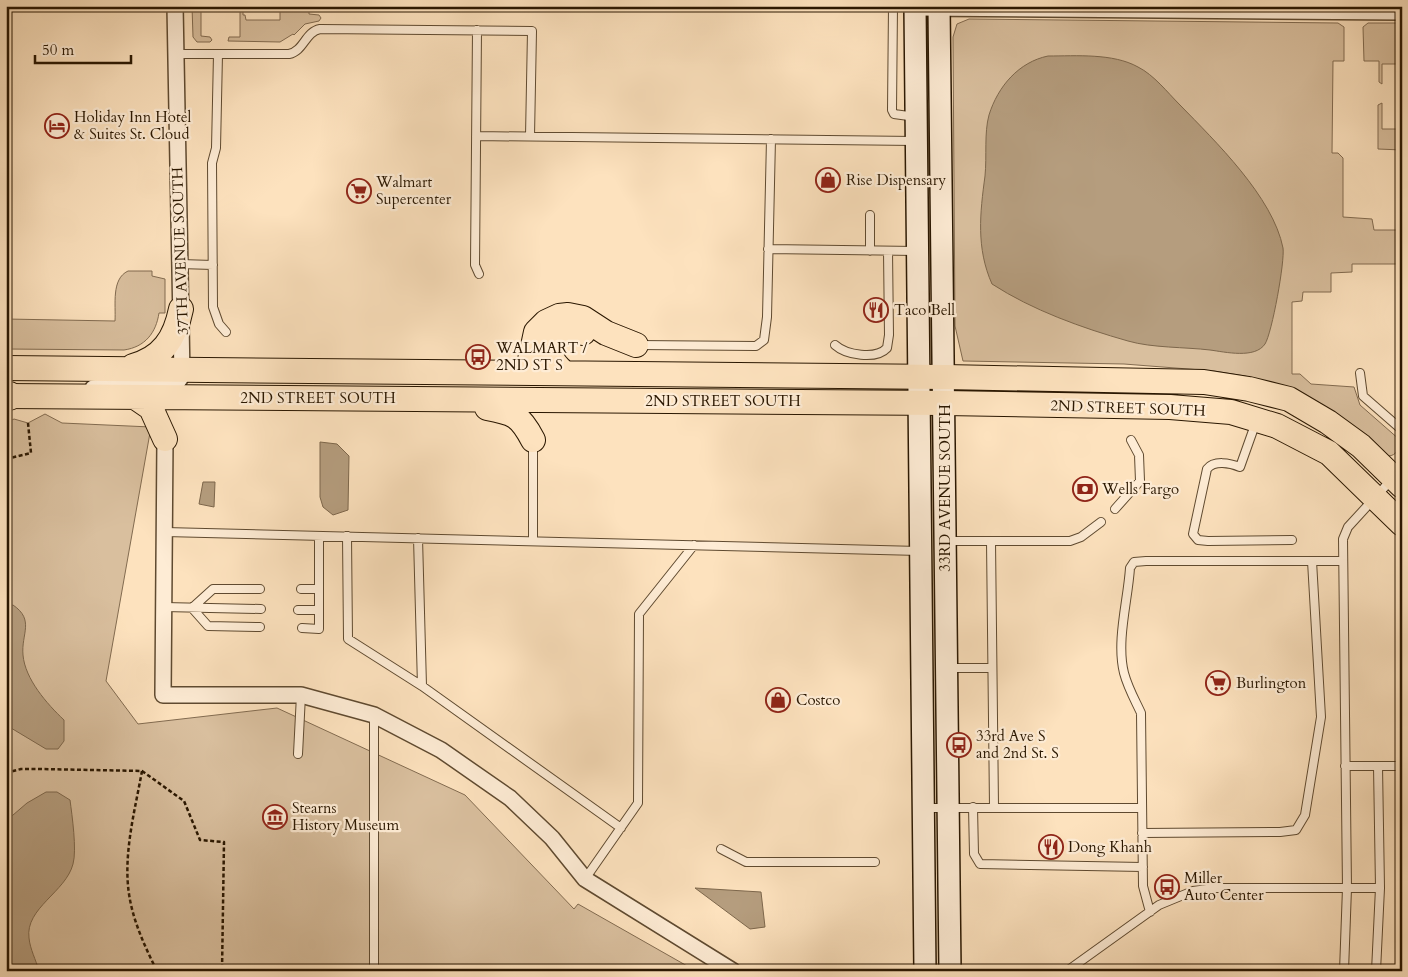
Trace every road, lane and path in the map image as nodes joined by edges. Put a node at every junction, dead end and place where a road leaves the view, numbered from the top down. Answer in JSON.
{"nodes":[{"id":1,"x":175,"y":6,"type":"edge"},
{"id":2,"x":893,"y":6,"type":"edge"},
{"id":3,"x":915,"y":7,"type":"edge"},
{"id":4,"x":939,"y":7,"type":"edge"},
{"id":5,"x":1123,"y":8,"type":"edge"},
{"id":6,"x":1219,"y":8,"type":"edge"},
{"id":7,"x":1323,"y":9,"type":"edge"},
{"id":8,"x":1402,"y":12,"type":"edge"},
{"id":9,"x":477,"y":30,"type":"junction"},
{"id":10,"x":175,"y":54,"type":"junction"},
{"id":11,"x":218,"y":54,"type":"junction"},
{"id":12,"x":917,"y":117,"type":"junction"},
{"id":13,"x":476,"y":136,"type":"junction"},
{"id":14,"x":530,"y":136,"type":"junction"},
{"id":15,"x":770,"y":139,"type":"junction"},
{"id":16,"x":917,"y":141,"type":"junction"},
{"id":17,"x":870,"y":215,"type":"dead end"},
{"id":18,"x":768,"y":250,"type":"junction"},
{"id":19,"x":870,"y":251,"type":"junction"},
{"id":20,"x":888,"y":251,"type":"junction"},
{"id":21,"x":918,"y":251,"type":"junction"},
{"id":22,"x":180,"y":264,"type":"junction"},
{"id":23,"x":213,"y":265,"type":"junction"},
{"id":24,"x":479,"y":274,"type":"dead end"},
{"id":25,"x":181,"y":309,"type":"junction"},
{"id":26,"x":226,"y":332,"type":"dead end"},
{"id":27,"x":636,"y":345,"type":"junction"},
{"id":28,"x":836,"y":345,"type":"dead end"},
{"id":29,"x":6,"y":368,"type":"edge"},
{"id":30,"x":123,"y":369,"type":"junction"},
{"id":31,"x":184,"y":370,"type":"junction"},
{"id":32,"x":517,"y":373,"type":"junction"},
{"id":33,"x":565,"y":373,"type":"junction"},
{"id":34,"x":1360,"y":373,"type":"dead end"},
{"id":35,"x":918,"y":377,"type":"junction"},
{"id":36,"x":945,"y":377,"type":"junction"},
{"id":37,"x":7,"y":396,"type":"edge"},
{"id":38,"x":67,"y":396,"type":"junction"},
{"id":39,"x":135,"y":396,"type":"junction"},
{"id":40,"x":191,"y":397,"type":"junction"},
{"id":41,"x":451,"y":399,"type":"junction"},
{"id":42,"x":570,"y":400,"type":"junction"},
{"id":43,"x":918,"y":403,"type":"junction"},
{"id":44,"x":945,"y":403,"type":"junction"},
{"id":45,"x":1256,"y":420,"type":"junction"},
{"id":46,"x":28,"y":423,"type":"dead end"},
{"id":47,"x":1402,"y":430,"type":"edge"},
{"id":48,"x":165,"y":439,"type":"junction"},
{"id":49,"x":533,"y":440,"type":"junction"},
{"id":50,"x":1131,"y":440,"type":"dead end"},
{"id":51,"x":6,"y":459,"type":"edge"},
{"id":52,"x":1399,"y":478,"type":"edge"},
{"id":53,"x":1376,"y":497,"type":"junction"},
{"id":54,"x":1114,"y":508,"type":"dead end"},
{"id":55,"x":1100,"y":522,"type":"dead end"},
{"id":56,"x":1402,"y":524,"type":"edge"},
{"id":57,"x":165,"y":532,"type":"junction"},
{"id":58,"x":319,"y":536,"type":"junction"},
{"id":59,"x":347,"y":536,"type":"junction"},
{"id":60,"x":418,"y":538,"type":"junction"},
{"id":61,"x":1292,"y":540,"type":"dead end"},
{"id":62,"x":533,"y":541,"type":"junction"},
{"id":63,"x":945,"y":541,"type":"junction"},
{"id":64,"x":991,"y":541,"type":"junction"},
{"id":65,"x":694,"y":545,"type":"junction"},
{"id":66,"x":921,"y":551,"type":"junction"},
{"id":67,"x":1312,"y":561,"type":"junction"},
{"id":68,"x":1343,"y":561,"type":"junction"},
{"id":69,"x":260,"y":589,"type":"dead end"},
{"id":70,"x":301,"y":589,"type":"dead end"},
{"id":71,"x":319,"y":589,"type":"junction"},
{"id":72,"x":164,"y":607,"type":"junction"},
{"id":73,"x":192,"y":608,"type":"junction"},
{"id":74,"x":261,"y":609,"type":"dead end"},
{"id":75,"x":298,"y":610,"type":"dead end"},
{"id":76,"x":319,"y":610,"type":"junction"},
{"id":77,"x":260,"y":627,"type":"dead end"},
{"id":78,"x":302,"y":628,"type":"dead end"},
{"id":79,"x":946,"y":668,"type":"junction"},
{"id":80,"x":992,"y":668,"type":"junction"},
{"id":81,"x":422,"y":686,"type":"junction"},
{"id":82,"x":301,"y":695,"type":"junction"},
{"id":83,"x":374,"y":715,"type":"junction"},
{"id":84,"x":298,"y":754,"type":"dead end"},
{"id":85,"x":1345,"y":766,"type":"junction"},
{"id":86,"x":1378,"y":766,"type":"junction"},
{"id":87,"x":1402,"y":766,"type":"edge"},
{"id":88,"x":142,"y":771,"type":"junction"},
{"id":89,"x":6,"y":773,"type":"edge"},
{"id":90,"x":973,"y":807,"type":"junction"},
{"id":91,"x":994,"y":807,"type":"junction"},
{"id":92,"x":924,"y":808,"type":"junction"},
{"id":93,"x":948,"y":808,"type":"junction"},
{"id":94,"x":1141,"y":808,"type":"junction"},
{"id":95,"x":621,"y":828,"type":"junction"},
{"id":96,"x":1142,"y":834,"type":"junction"},
{"id":97,"x":721,"y":849,"type":"dead end"},
{"id":98,"x":875,"y":862,"type":"dead end"},
{"id":99,"x":1143,"y":867,"type":"junction"},
{"id":100,"x":585,"y":879,"type":"junction"},
{"id":101,"x":1347,"y":888,"type":"junction"},
{"id":102,"x":1380,"y":888,"type":"junction"},
{"id":103,"x":1150,"y":912,"type":"junction"},
{"id":104,"x":1069,"y":968,"type":"edge"},
{"id":105,"x":156,"y":971,"type":"edge"},
{"id":106,"x":222,"y":971,"type":"edge"},
{"id":107,"x":374,"y":971,"type":"edge"},
{"id":108,"x":733,"y":971,"type":"edge"},
{"id":109,"x":925,"y":971,"type":"edge"},
{"id":110,"x":950,"y":971,"type":"edge"},
{"id":111,"x":1062,"y":971,"type":"edge"},
{"id":112,"x":1344,"y":971,"type":"edge"},
{"id":113,"x":1376,"y":971,"type":"edge"}],
"edges":[{"from":1,"to":10,"type":"street","name":"37TH AVENUE SOUTH"},
{"from":2,"to":12,"type":"lane"},
{"from":3,"to":4,"type":"street"},
{"from":3,"to":12,"type":"main road","name":"33RD AVENUE SOUTH"},
{"from":4,"to":5,"type":"street"},
{"from":4,"to":36,"type":"main road","name":"33RD AVENUE SOUTH"},
{"from":5,"to":6,"type":"street"},
{"from":6,"to":7,"type":"street"},
{"from":7,"to":8,"type":"street"},
{"from":9,"to":11,"type":"lane"},
{"from":9,"to":13,"type":"lane"},
{"from":9,"to":14,"type":"lane"},
{"from":10,"to":11,"type":"lane"},
{"from":10,"to":22,"type":"street","name":"37TH AVENUE SOUTH"},
{"from":11,"to":23,"type":"lane"},
{"from":12,"to":16,"type":"main road","name":"33RD AVENUE SOUTH"},
{"from":13,"to":14,"type":"lane"},
{"from":13,"to":24,"type":"lane"},
{"from":14,"to":15,"type":"lane"},
{"from":15,"to":16,"type":"lane"},
{"from":15,"to":18,"type":"lane"},
{"from":16,"to":21,"type":"main road","name":"33RD AVENUE SOUTH"},
{"from":17,"to":19,"type":"lane"},
{"from":18,"to":19,"type":"lane"},
{"from":18,"to":27,"type":"lane"},
{"from":19,"to":20,"type":"lane"},
{"from":20,"to":21,"type":"lane"},
{"from":20,"to":28,"type":"lane"},
{"from":21,"to":35,"type":"main road","name":"33RD AVENUE SOUTH"},
{"from":22,"to":23,"type":"lane"},
{"from":22,"to":25,"type":"street","name":"37TH AVENUE SOUTH"},
{"from":23,"to":26,"type":"lane"},
{"from":25,"to":30,"type":"main road"},
{"from":25,"to":31,"type":"street","name":"37TH AVENUE SOUTH"},
{"from":27,"to":32,"type":"main road"},
{"from":27,"to":33,"type":"main road"},
{"from":29,"to":30,"type":"main road","name":"2ND STREET SOUTH"},
{"from":30,"to":31,"type":"main road","name":"2ND STREET SOUTH"},
{"from":31,"to":32,"type":"main road","name":"2ND STREET SOUTH"},
{"from":31,"to":38,"type":"street"},
{"from":32,"to":33,"type":"main road","name":"2ND STREET SOUTH"},
{"from":33,"to":35,"type":"main road","name":"2ND STREET SOUTH"},
{"from":34,"to":47,"type":"lane"},
{"from":35,"to":36,"type":"main road","name":"2ND STREET SOUTH"},
{"from":35,"to":43,"type":"main road","name":"33RD AVENUE SOUTH"},
{"from":36,"to":44,"type":"main road","name":"33RD AVENUE SOUTH"},
{"from":36,"to":52,"type":"main road","name":"2ND STREET SOUTH"},
{"from":37,"to":38,"type":"main road","name":"2ND STREET SOUTH"},
{"from":38,"to":39,"type":"main road","name":"2ND STREET SOUTH"},
{"from":39,"to":40,"type":"main road","name":"2ND STREET SOUTH"},
{"from":39,"to":48,"type":"main road"},
{"from":40,"to":41,"type":"main road","name":"2ND STREET SOUTH"},
{"from":40,"to":48,"type":"main road"},
{"from":41,"to":42,"type":"main road","name":"2ND STREET SOUTH"},
{"from":41,"to":49,"type":"main road"},
{"from":42,"to":43,"type":"main road","name":"2ND STREET SOUTH"},
{"from":42,"to":49,"type":"main road"},
{"from":43,"to":44,"type":"main road","name":"2ND STREET SOUTH"},
{"from":43,"to":66,"type":"main road","name":"33RD AVENUE SOUTH"},
{"from":44,"to":45,"type":"main road","name":"2ND STREET SOUTH"},
{"from":44,"to":63,"type":"main road","name":"33RD AVENUE SOUTH"},
{"from":45,"to":53,"type":"main road","name":"2ND STREET SOUTH"},
{"from":45,"to":61,"type":"lane"},
{"from":46,"to":51,"type":"path"},
{"from":48,"to":57,"type":"street"},
{"from":49,"to":62,"type":"lane"},
{"from":50,"to":54,"type":"lane"},
{"from":52,"to":53,"type":"lane"},
{"from":53,"to":56,"type":"main road","name":"2ND STREET SOUTH"},
{"from":53,"to":68,"type":"lane"},
{"from":55,"to":64,"type":"lane"},
{"from":57,"to":58,"type":"lane"},
{"from":57,"to":72,"type":"street"},
{"from":58,"to":59,"type":"lane"},
{"from":58,"to":71,"type":"lane"},
{"from":59,"to":60,"type":"lane"},
{"from":59,"to":81,"type":"lane"},
{"from":60,"to":62,"type":"lane"},
{"from":60,"to":81,"type":"lane"},
{"from":62,"to":65,"type":"lane"},
{"from":63,"to":64,"type":"lane"},
{"from":63,"to":79,"type":"main road","name":"33RD AVENUE SOUTH"},
{"from":64,"to":80,"type":"lane"},
{"from":65,"to":66,"type":"lane"},
{"from":65,"to":95,"type":"lane"},
{"from":66,"to":92,"type":"main road","name":"33RD AVENUE SOUTH"},
{"from":67,"to":68,"type":"lane"},
{"from":67,"to":94,"type":"lane"},
{"from":67,"to":96,"type":"lane"},
{"from":68,"to":85,"type":"lane"},
{"from":69,"to":73,"type":"lane"},
{"from":70,"to":71,"type":"lane"},
{"from":71,"to":76,"type":"lane"},
{"from":72,"to":73,"type":"lane"},
{"from":72,"to":82,"type":"street"},
{"from":73,"to":74,"type":"lane"},
{"from":73,"to":77,"type":"lane"},
{"from":75,"to":76,"type":"lane"},
{"from":76,"to":78,"type":"lane"},
{"from":79,"to":80,"type":"lane"},
{"from":79,"to":93,"type":"main road","name":"33RD AVENUE SOUTH"},
{"from":80,"to":91,"type":"lane"},
{"from":81,"to":95,"type":"lane"},
{"from":82,"to":83,"type":"street"},
{"from":82,"to":84,"type":"lane"},
{"from":83,"to":100,"type":"street"},
{"from":83,"to":107,"type":"lane"},
{"from":85,"to":86,"type":"lane"},
{"from":85,"to":101,"type":"lane"},
{"from":86,"to":87,"type":"lane"},
{"from":86,"to":102,"type":"lane"},
{"from":88,"to":89,"type":"path"},
{"from":88,"to":105,"type":"path"},
{"from":88,"to":106,"type":"path"},
{"from":90,"to":91,"type":"lane"},
{"from":90,"to":93,"type":"lane"},
{"from":90,"to":99,"type":"lane"},
{"from":91,"to":94,"type":"lane"},
{"from":92,"to":93,"type":"lane"},
{"from":92,"to":109,"type":"main road","name":"33RD AVENUE SOUTH"},
{"from":93,"to":110,"type":"main road","name":"33RD AVENUE SOUTH"},
{"from":94,"to":96,"type":"lane"},
{"from":95,"to":100,"type":"lane"},
{"from":96,"to":99,"type":"lane"},
{"from":97,"to":98,"type":"lane"},
{"from":99,"to":103,"type":"lane"},
{"from":100,"to":108,"type":"street"},
{"from":101,"to":102,"type":"lane"},
{"from":101,"to":103,"type":"lane"},
{"from":101,"to":112,"type":"lane"},
{"from":102,"to":113,"type":"lane"},
{"from":103,"to":104,"type":"lane"},
{"from":104,"to":111,"type":"lane"}]}
